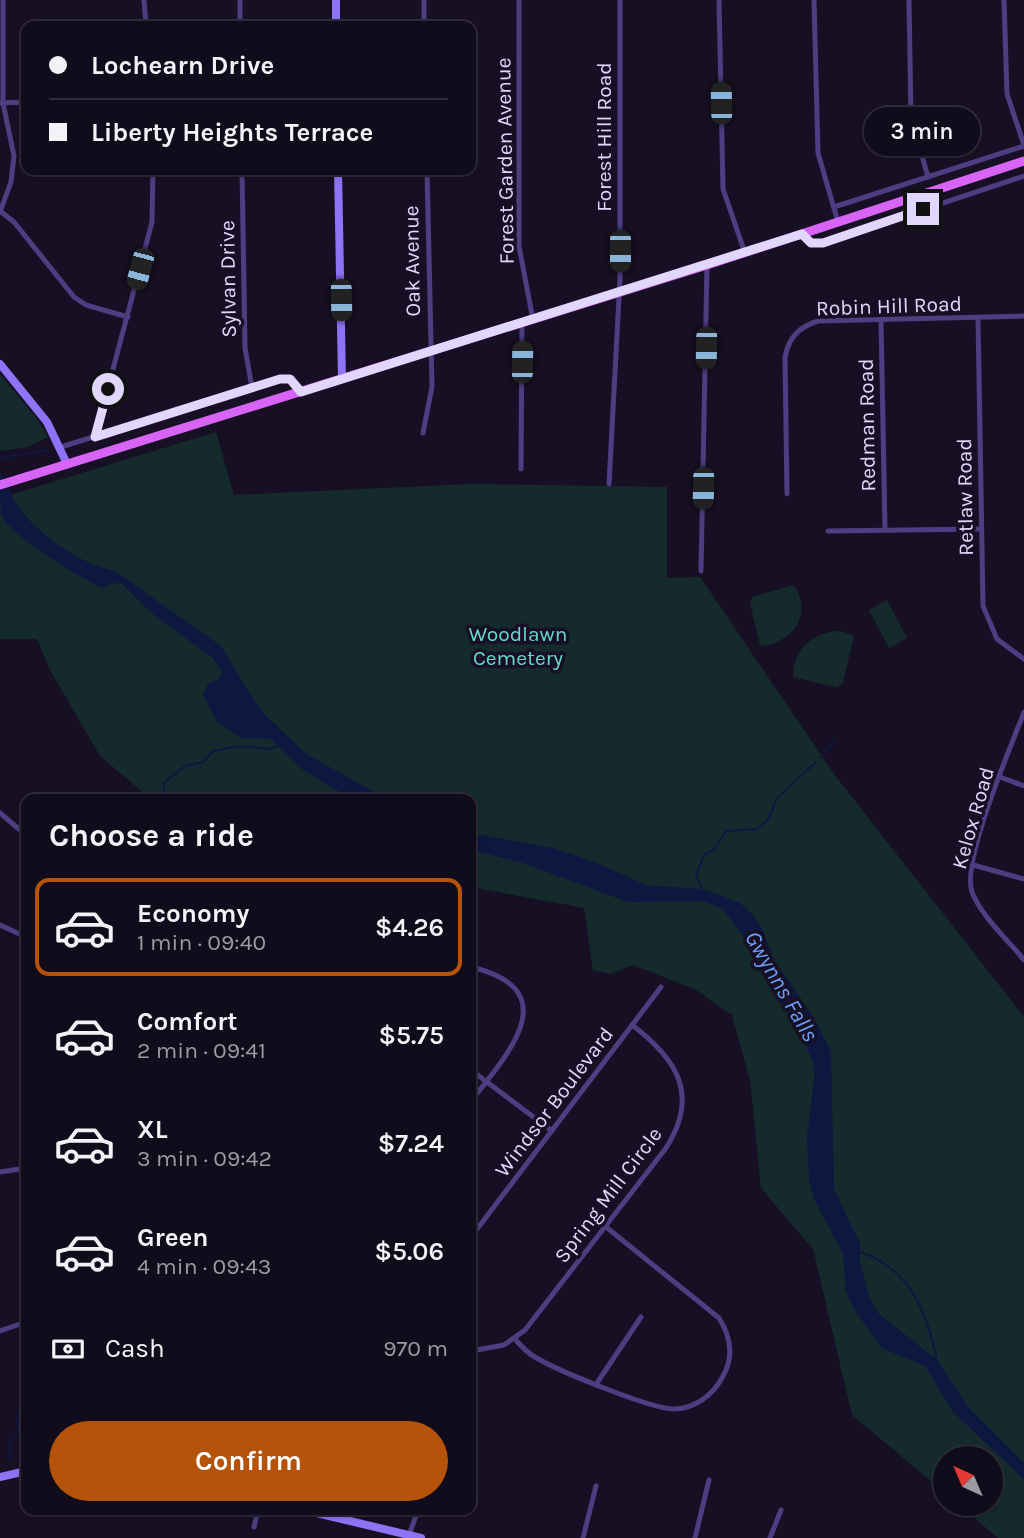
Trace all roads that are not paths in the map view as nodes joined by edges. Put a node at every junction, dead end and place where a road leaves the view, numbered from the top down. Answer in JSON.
{"nodes":[{"id":1,"x":3,"y":0,"type":"edge"},
{"id":2,"x":144,"y":0,"type":"edge"},
{"id":3,"x":240,"y":0,"type":"edge"},
{"id":4,"x":336,"y":0,"type":"edge"},
{"id":5,"x":424,"y":0,"type":"edge"},
{"id":6,"x":519,"y":0,"type":"edge"},
{"id":7,"x":621,"y":0,"type":"edge"},
{"id":8,"x":719,"y":0,"type":"edge"},
{"id":9,"x":814,"y":0,"type":"edge"},
{"id":10,"x":1004,"y":0,"type":"edge"},
{"id":11,"x":909,"y":1,"type":"edge"},
{"id":12,"x":146,"y":21,"type":"edge"},
{"id":13,"x":240,"y":21,"type":"edge"},
{"id":14,"x":336,"y":21,"type":"edge"},
{"id":15,"x":424,"y":21,"type":"edge"},
{"id":16,"x":21,"y":102,"type":"edge"},
{"id":17,"x":1,"y":103,"type":"edge"},
{"id":18,"x":1024,"y":145,"type":"edge"},
{"id":19,"x":1024,"y":160,"type":"edge"},
{"id":20,"x":153,"y":175,"type":"edge"},
{"id":21,"x":242,"y":175,"type":"edge"},
{"id":22,"x":338,"y":175,"type":"edge"},
{"id":23,"x":427,"y":175,"type":"edge"},
{"id":24,"x":1024,"y":176,"type":"edge"},
{"id":25,"x":928,"y":177,"type":"junction"},
{"id":26,"x":834,"y":207,"type":"junction"},
{"id":27,"x":0,"y":211,"type":"edge"},
{"id":28,"x":838,"y":222,"type":"junction"},
{"id":29,"x":802,"y":234,"type":"junction"},
{"id":30,"x":744,"y":253,"type":"junction"},
{"id":31,"x":708,"y":265,"type":"junction"},
{"id":32,"x":618,"y":293,"type":"junction"},
{"id":33,"x":1024,"y":316,"type":"edge"},
{"id":34,"x":128,"y":317,"type":"junction"},
{"id":35,"x":978,"y":318,"type":"junction"},
{"id":36,"x":533,"y":320,"type":"junction"},
{"id":37,"x":881,"y":320,"type":"junction"},
{"id":38,"x":522,"y":323,"type":"junction"},
{"id":39,"x":430,"y":351,"type":"junction"},
{"id":40,"x":0,"y":364,"type":"edge"},
{"id":41,"x":342,"y":379,"type":"junction"},
{"id":42,"x":252,"y":388,"type":"junction"},
{"id":43,"x":301,"y":392,"type":"junction"},
{"id":44,"x":422,"y":433,"type":"dead end"},
{"id":45,"x":95,"y":437,"type":"junction"},
{"id":46,"x":61,"y":447,"type":"junction"},
{"id":47,"x":67,"y":464,"type":"junction"},
{"id":48,"x":521,"y":469,"type":"dead end"},
{"id":49,"x":609,"y":484,"type":"dead end"},
{"id":50,"x":0,"y":485,"type":"edge"},
{"id":51,"x":787,"y":494,"type":"dead end"},
{"id":52,"x":981,"y":528,"type":"junction"},
{"id":53,"x":885,"y":530,"type":"junction"},
{"id":54,"x":828,"y":531,"type":"dead end"},
{"id":55,"x":701,"y":571,"type":"dead end"},
{"id":56,"x":1024,"y":659,"type":"edge"},
{"id":57,"x":1024,"y":712,"type":"edge"},
{"id":58,"x":1000,"y":777,"type":"junction"},
{"id":59,"x":1024,"y":786,"type":"edge"},
{"id":60,"x":0,"y":813,"type":"edge"},
{"id":61,"x":21,"y":831,"type":"edge"},
{"id":62,"x":973,"y":865,"type":"junction"},
{"id":63,"x":1024,"y":878,"type":"edge"},
{"id":64,"x":0,"y":925,"type":"edge"},
{"id":65,"x":21,"y":935,"type":"edge"},
{"id":66,"x":1024,"y":960,"type":"edge"},
{"id":67,"x":476,"y":969,"type":"edge"},
{"id":68,"x":661,"y":987,"type":"dead end"},
{"id":69,"x":632,"y":1025,"type":"junction"},
{"id":70,"x":476,"y":1074,"type":"edge"},
{"id":71,"x":486,"y":1081,"type":"junction"},
{"id":72,"x":476,"y":1094,"type":"edge"},
{"id":73,"x":552,"y":1131,"type":"junction"},
{"id":74,"x":21,"y":1169,"type":"edge"},
{"id":75,"x":0,"y":1172,"type":"edge"},
{"id":76,"x":606,"y":1227,"type":"junction"},
{"id":77,"x":476,"y":1230,"type":"edge"},
{"id":78,"x":641,"y":1317,"type":"dead end"},
{"id":79,"x":21,"y":1324,"type":"edge"},
{"id":80,"x":0,"y":1331,"type":"edge"},
{"id":81,"x":515,"y":1339,"type":"junction"},
{"id":82,"x":476,"y":1350,"type":"edge"},
{"id":83,"x":597,"y":1383,"type":"junction"},
{"id":84,"x":21,"y":1472,"type":"edge"},
{"id":85,"x":0,"y":1477,"type":"edge"},
{"id":86,"x":709,"y":1480,"type":"dead end"},
{"id":87,"x":596,"y":1486,"type":"dead end"},
{"id":88,"x":781,"y":1510,"type":"dead end"},
{"id":89,"x":257,"y":1515,"type":"edge"},
{"id":90,"x":325,"y":1515,"type":"edge"},
{"id":91,"x":416,"y":1515,"type":"edge"},
{"id":92,"x":254,"y":1527,"type":"dead end"},
{"id":93,"x":409,"y":1535,"type":"junction"},
{"id":94,"x":421,"y":1538,"type":"edge"},
{"id":95,"x":583,"y":1538,"type":"edge"},
{"id":96,"x":695,"y":1538,"type":"edge"},
{"id":97,"x":770,"y":1538,"type":"edge"}],
"edges":[{"from":1,"to":17,"type":"street"},
{"from":2,"to":12,"type":"street"},
{"from":3,"to":13,"type":"street"},
{"from":4,"to":14,"type":"street"},
{"from":5,"to":15,"type":"street"},
{"from":6,"to":36,"type":"street","name":"Forest Garden Avenue"},
{"from":7,"to":32,"type":"street","name":"Forest Hill Road"},
{"from":8,"to":30,"type":"street"},
{"from":9,"to":26,"type":"street"},
{"from":10,"to":18,"type":"street"},
{"from":11,"to":25,"type":"street"},
{"from":16,"to":17,"type":"street"},
{"from":17,"to":27,"type":"street"},
{"from":18,"to":25,"type":"street"},
{"from":19,"to":28,"type":"main road"},
{"from":20,"to":34,"type":"street"},
{"from":21,"to":42,"type":"street","name":"Sylvan Drive"},
{"from":22,"to":41,"type":"street"},
{"from":23,"to":39,"type":"street","name":"Oak Avenue"},
{"from":24,"to":29,"type":"street"},
{"from":25,"to":26,"type":"street"},
{"from":26,"to":28,"type":"street"},
{"from":27,"to":34,"type":"street"},
{"from":28,"to":29,"type":"main road"},
{"from":29,"to":30,"type":"main road"},
{"from":30,"to":31,"type":"main road"},
{"from":31,"to":32,"type":"main road"},
{"from":31,"to":55,"type":"street"},
{"from":32,"to":36,"type":"main road"},
{"from":32,"to":49,"type":"street","name":"Forest Hill Road"},
{"from":33,"to":35,"type":"street","name":"Robin Hill Road"},
{"from":34,"to":45,"type":"street"},
{"from":35,"to":37,"type":"street","name":"Robin Hill Road"},
{"from":35,"to":52,"type":"street","name":"Retlaw Road"},
{"from":36,"to":38,"type":"main road"},
{"from":37,"to":51,"type":"street","name":"Robin Hill Road"},
{"from":37,"to":53,"type":"street","name":"Redman Road"},
{"from":38,"to":39,"type":"main road"},
{"from":38,"to":48,"type":"street"},
{"from":39,"to":41,"type":"main road"},
{"from":39,"to":44,"type":"street","name":"Oak Avenue"},
{"from":40,"to":46,"type":"street"},
{"from":41,"to":43,"type":"main road"},
{"from":42,"to":43,"type":"street"},
{"from":42,"to":45,"type":"street"},
{"from":43,"to":47,"type":"main road"},
{"from":45,"to":46,"type":"street"},
{"from":46,"to":47,"type":"street"},
{"from":47,"to":50,"type":"main road"},
{"from":52,"to":53,"type":"street"},
{"from":52,"to":56,"type":"street","name":"Retlaw Road"},
{"from":53,"to":54,"type":"street"},
{"from":57,"to":58,"type":"street","name":"Kelox Road"},
{"from":58,"to":59,"type":"street"},
{"from":58,"to":62,"type":"street","name":"Kelox Road"},
{"from":60,"to":61,"type":"street"},
{"from":62,"to":63,"type":"street"},
{"from":62,"to":66,"type":"street","name":"Kelox Road"},
{"from":64,"to":65,"type":"street"},
{"from":67,"to":71,"type":"street"},
{"from":68,"to":69,"type":"street","name":"Windsor Boulevard"},
{"from":69,"to":73,"type":"street","name":"Windsor Boulevard"},
{"from":69,"to":76,"type":"street","name":"Spring Mill Circle"},
{"from":70,"to":71,"type":"street"},
{"from":71,"to":72,"type":"street"},
{"from":71,"to":73,"type":"street"},
{"from":73,"to":77,"type":"street","name":"Windsor Boulevard"},
{"from":74,"to":75,"type":"street"},
{"from":76,"to":81,"type":"street","name":"Spring Mill Circle"},
{"from":76,"to":83,"type":"street"},
{"from":78,"to":83,"type":"street"},
{"from":79,"to":80,"type":"street"},
{"from":81,"to":82,"type":"street","name":"Spring Mill Circle"},
{"from":81,"to":83,"type":"street"},
{"from":84,"to":85,"type":"street"},
{"from":86,"to":96,"type":"street"},
{"from":87,"to":95,"type":"street"},
{"from":88,"to":97,"type":"street"},
{"from":89,"to":92,"type":"street"},
{"from":90,"to":93,"type":"street"},
{"from":91,"to":93,"type":"street"},
{"from":93,"to":94,"type":"street"}]}
